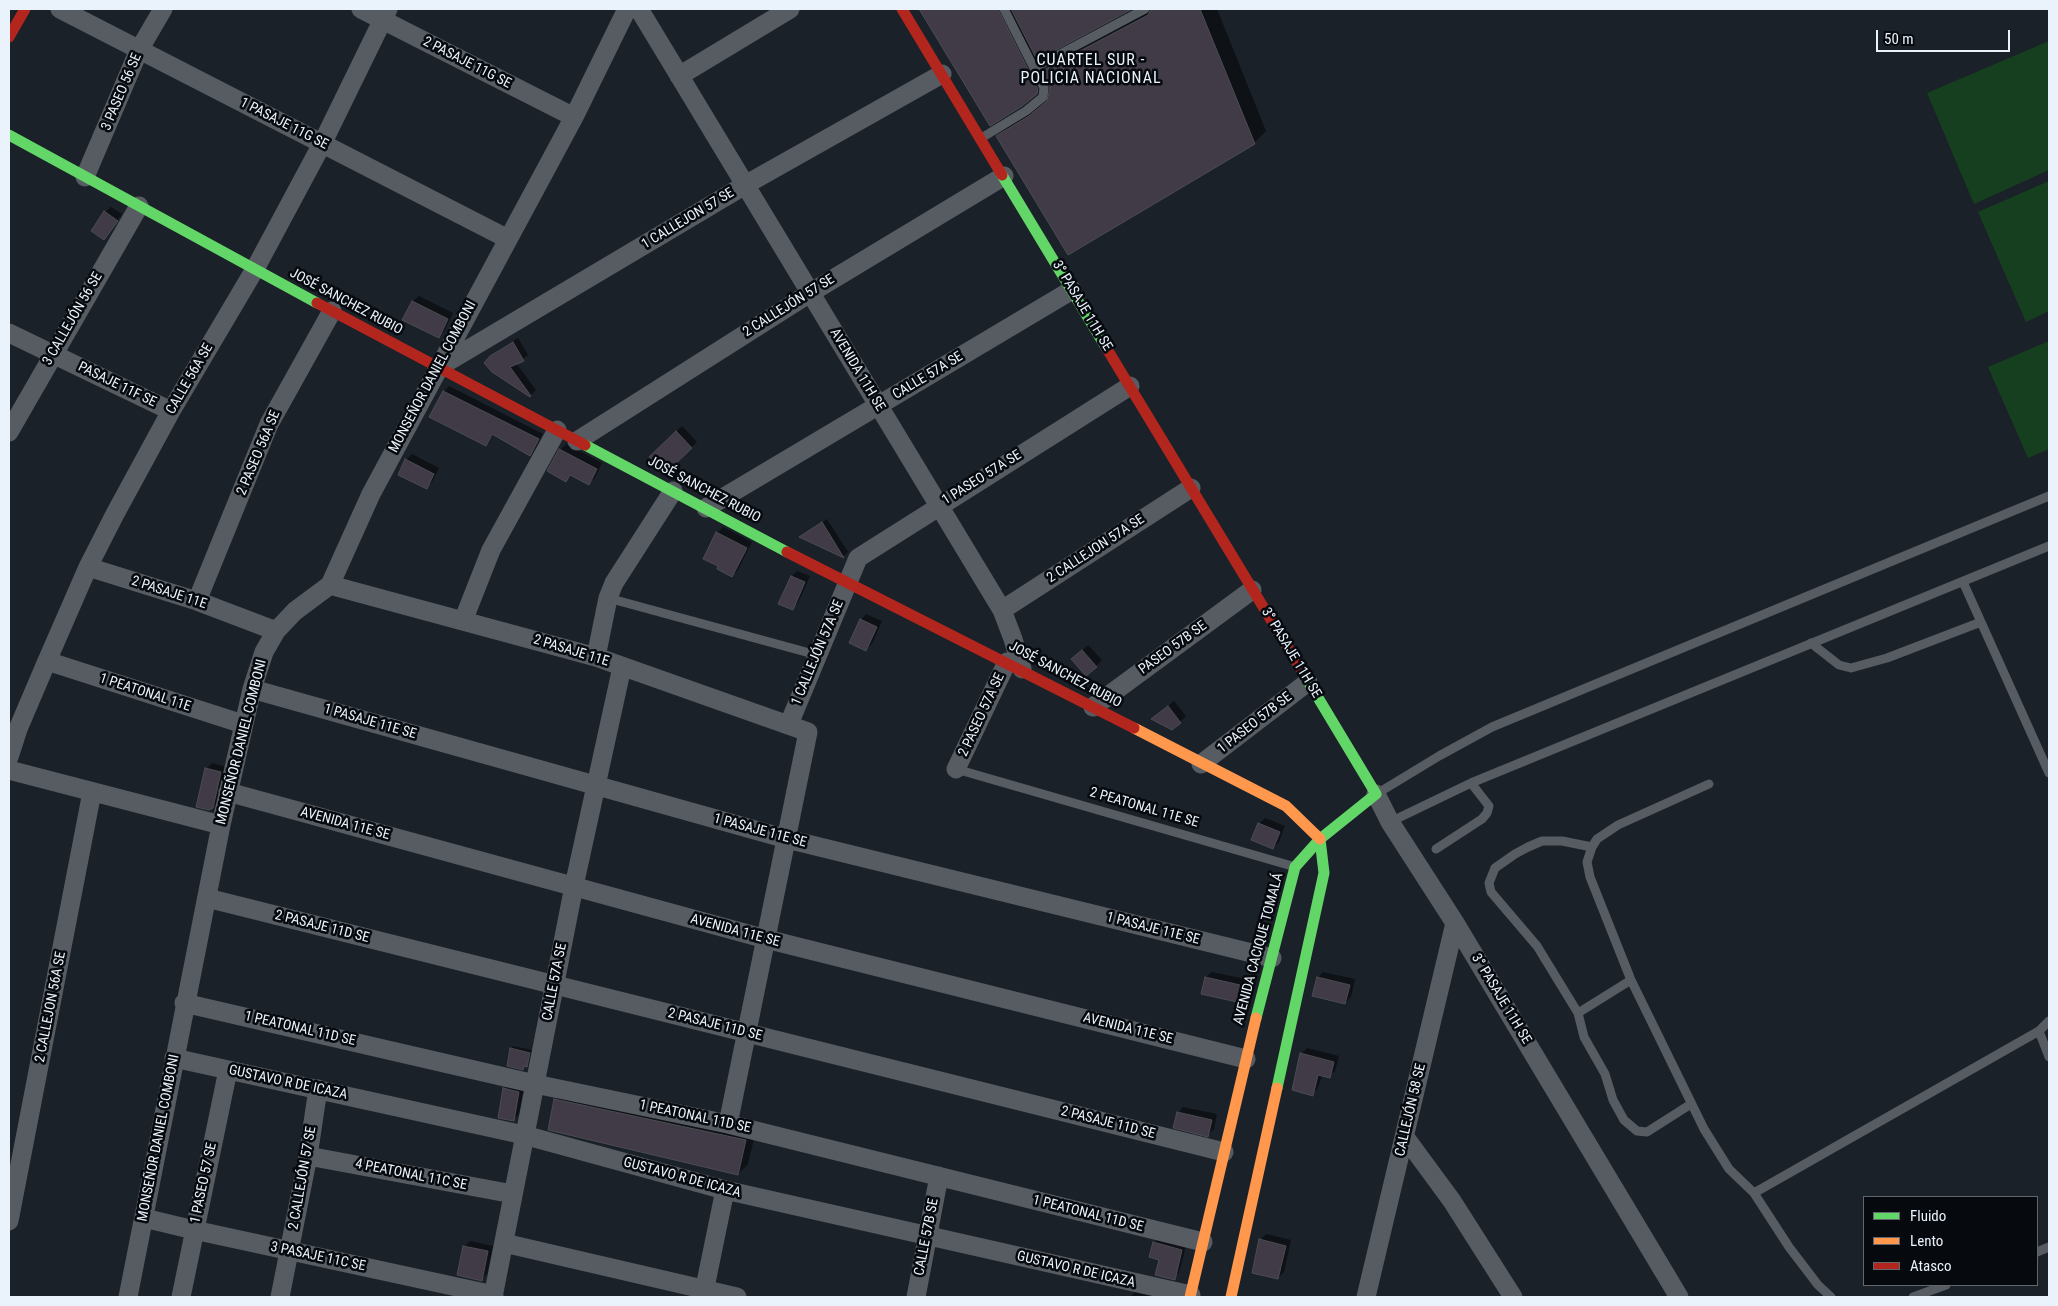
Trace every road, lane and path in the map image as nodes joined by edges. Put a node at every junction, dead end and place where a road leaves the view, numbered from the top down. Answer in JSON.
{"nodes":[{"id":1,"x":25,"y":9,"type":"edge"},
{"id":2,"x":60,"y":9,"type":"edge"},
{"id":3,"x":163,"y":9,"type":"edge"},
{"id":4,"x":361,"y":9,"type":"edge"},
{"id":5,"x":627,"y":9,"type":"edge"},
{"id":6,"x":639,"y":9,"type":"edge"},
{"id":7,"x":790,"y":9,"type":"edge"},
{"id":8,"x":902,"y":9,"type":"edge"},
{"id":9,"x":1004,"y":9,"type":"edge"},
{"id":10,"x":1145,"y":9,"type":"edge"},
{"id":11,"x":385,"y":14,"type":"edge"},
{"id":12,"x":9,"y":37,"type":"edge"},
{"id":13,"x":140,"y":50,"type":"junction"},
{"id":14,"x":1034,"y":68,"type":"junction"},
{"id":15,"x":942,"y":74,"type":"junction"},
{"id":16,"x":679,"y":76,"type":"junction"},
{"id":17,"x":574,"y":117,"type":"junction"},
{"id":18,"x":9,"y":135,"type":"edge"},
{"id":19,"x":980,"y":138,"type":"junction"},
{"id":20,"x":322,"y":144,"type":"junction"},
{"id":21,"x":1004,"y":176,"type":"junction"},
{"id":22,"x":85,"y":177,"type":"junction"},
{"id":23,"x":745,"y":185,"type":"junction"},
{"id":24,"x":139,"y":206,"type":"junction"},
{"id":25,"x":508,"y":239,"type":"junction"},
{"id":26,"x":255,"y":269,"type":"junction"},
{"id":27,"x":1072,"y":290,"type":"junction"},
{"id":28,"x":810,"y":292,"type":"junction"},
{"id":29,"x":332,"y":311,"type":"junction"},
{"id":30,"x":9,"y":333,"type":"edge"},
{"id":31,"x":53,"y":354,"type":"junction"},
{"id":32,"x":437,"y":368,"type":"junction"},
{"id":33,"x":1130,"y":386,"type":"junction"},
{"id":34,"x":878,"y":405,"type":"junction"},
{"id":35,"x":171,"y":411,"type":"junction"},
{"id":36,"x":557,"y":430,"type":"junction"},
{"id":37,"x":9,"y":432,"type":"edge"},
{"id":38,"x":577,"y":441,"type":"junction"},
{"id":39,"x":1191,"y":488,"type":"junction"},
{"id":40,"x":673,"y":491,"type":"junction"},
{"id":41,"x":2049,"y":496,"type":"edge"},
{"id":42,"x":938,"y":505,"type":"junction"},
{"id":43,"x":706,"y":508,"type":"junction"},
{"id":44,"x":2049,"y":546,"type":"edge"},
{"id":45,"x":88,"y":567,"type":"junction"},
{"id":46,"x":847,"y":582,"type":"junction"},
{"id":47,"x":1962,"y":582,"type":"junction"},
{"id":48,"x":330,"y":585,"type":"junction"},
{"id":49,"x":1252,"y":590,"type":"junction"},
{"id":50,"x":608,"y":598,"type":"junction"},
{"id":51,"x":197,"y":601,"type":"junction"},
{"id":52,"x":1002,"y":610,"type":"junction"},
{"id":53,"x":463,"y":621,"type":"junction"},
{"id":54,"x":1981,"y":622,"type":"junction"},
{"id":55,"x":276,"y":631,"type":"junction"},
{"id":56,"x":1811,"y":643,"type":"junction"},
{"id":57,"x":817,"y":655,"type":"junction"},
{"id":58,"x":596,"y":656,"type":"junction"},
{"id":59,"x":47,"y":661,"type":"junction"},
{"id":60,"x":1014,"y":666,"type":"junction"},
{"id":61,"x":622,"y":667,"type":"junction"},
{"id":62,"x":1308,"y":682,"type":"junction"},
{"id":63,"x":252,"y":689,"type":"junction"},
{"id":64,"x":1093,"y":707,"type":"junction"},
{"id":65,"x":243,"y":724,"type":"junction"},
{"id":66,"x":789,"y":724,"type":"junction"},
{"id":67,"x":9,"y":757,"type":"edge"},
{"id":68,"x":1201,"y":764,"type":"junction"},
{"id":69,"x":956,"y":769,"type":"joint"},
{"id":70,"x":9,"y":770,"type":"edge"},
{"id":71,"x":2049,"y":773,"type":"edge"},
{"id":72,"x":1471,"y":783,"type":"junction"},
{"id":73,"x":1710,"y":784,"type":"dead end"},
{"id":74,"x":596,"y":786,"type":"junction"},
{"id":75,"x":92,"y":792,"type":"junction"},
{"id":76,"x":228,"y":792,"type":"junction"},
{"id":77,"x":1376,"y":794,"type":"junction"},
{"id":78,"x":1390,"y":822,"type":"junction"},
{"id":79,"x":220,"y":825,"type":"junction"},
{"id":80,"x":788,"y":839,"type":"junction"},
{"id":81,"x":1320,"y":839,"type":"junction"},
{"id":82,"x":1592,"y":847,"type":"junction"},
{"id":83,"x":1436,"y":849,"type":"dead end"},
{"id":84,"x":1300,"y":868,"type":"junction"},
{"id":85,"x":574,"y":886,"type":"junction"},
{"id":86,"x":207,"y":898,"type":"junction"},
{"id":87,"x":1456,"y":923,"type":"junction"},
{"id":88,"x":766,"y":939,"type":"junction"},
{"id":89,"x":1272,"y":958,"type":"junction"},
{"id":90,"x":1630,"y":980,"type":"junction"},
{"id":91,"x":555,"y":985,"type":"junction"},
{"id":92,"x":184,"y":1003,"type":"junction"},
{"id":93,"x":1578,"y":1013,"type":"junction"},
{"id":94,"x":2049,"y":1021,"type":"edge"},
{"id":95,"x":2039,"y":1031,"type":"junction"},
{"id":96,"x":747,"y":1033,"type":"junction"},
{"id":97,"x":2049,"y":1057,"type":"edge"},
{"id":98,"x":174,"y":1058,"type":"junction"},
{"id":99,"x":1246,"y":1059,"type":"junction"},
{"id":100,"x":228,"y":1070,"type":"junction"},
{"id":101,"x":535,"y":1084,"type":"junction"},
{"id":102,"x":318,"y":1089,"type":"junction"},
{"id":103,"x":1692,"y":1104,"type":"junction"},
{"id":104,"x":728,"y":1124,"type":"junction"},
{"id":105,"x":524,"y":1136,"type":"junction"},
{"id":106,"x":1405,"y":1137,"type":"junction"},
{"id":107,"x":1224,"y":1152,"type":"junction"},
{"id":108,"x":308,"y":1156,"type":"junction"},
{"id":109,"x":939,"y":1176,"type":"junction"},
{"id":110,"x":725,"y":1190,"type":"junction"},
{"id":111,"x":1754,"y":1193,"type":"junction"},
{"id":112,"x":513,"y":1194,"type":"junction"},
{"id":113,"x":144,"y":1218,"type":"junction"},
{"id":114,"x":9,"y":1221,"type":"edge"},
{"id":115,"x":194,"y":1230,"type":"junction"},
{"id":116,"x":928,"y":1236,"type":"junction"},
{"id":117,"x":1203,"y":1242,"type":"junction"},
{"id":118,"x":504,"y":1243,"type":"junction"},
{"id":119,"x":289,"y":1250,"type":"junction"},
{"id":120,"x":1943,"y":1286,"type":"edge"},
{"id":121,"x":704,"y":1293,"type":"edge"},
{"id":122,"x":493,"y":1296,"type":"edge"},
{"id":123,"x":1191,"y":1296,"type":"edge"},
{"id":124,"x":128,"y":1297,"type":"edge"},
{"id":125,"x":181,"y":1297,"type":"edge"},
{"id":126,"x":280,"y":1297,"type":"edge"},
{"id":127,"x":737,"y":1297,"type":"edge"},
{"id":128,"x":916,"y":1297,"type":"edge"},
{"id":129,"x":1231,"y":1297,"type":"edge"},
{"id":130,"x":1366,"y":1297,"type":"edge"},
{"id":131,"x":1512,"y":1297,"type":"edge"},
{"id":132,"x":1679,"y":1297,"type":"edge"},
{"id":133,"x":1831,"y":1297,"type":"edge"},
{"id":134,"x":1913,"y":1297,"type":"edge"}],
"edges":[{"from":1,"to":12,"type":"main road"},
{"from":2,"to":13,"type":"street","name":"1 PASAJE 11G SE"},
{"from":3,"to":13,"type":"street","name":"3 PASEO 56 SE"},
{"from":4,"to":11,"type":"street","name":"2 PASAJE 11G SE"},
{"from":5,"to":17,"type":"street","name":"MONSEÑOR DANIEL COMBONI"},
{"from":6,"to":16,"type":"street","name":"AVENIDA 11H SE"},
{"from":7,"to":16,"type":"street"},
{"from":8,"to":15,"type":"main road","name":"3° PASAJE 11H SE"},
{"from":9,"to":14,"type":"lane"},
{"from":10,"to":14,"type":"lane"},
{"from":11,"to":17,"type":"street","name":"2 PASAJE 11G SE"},
{"from":11,"to":20,"type":"street","name":"CALLE 56A SE"},
{"from":13,"to":20,"type":"street","name":"1 PASAJE 11G SE"},
{"from":13,"to":22,"type":"street","name":"3 PASEO 56 SE"},
{"from":14,"to":19,"type":"lane"},
{"from":15,"to":19,"type":"main road","name":"3° PASAJE 11H SE"},
{"from":15,"to":23,"type":"street","name":"1 CALLEJON 57 SE"},
{"from":16,"to":23,"type":"street","name":"AVENIDA 11H SE"},
{"from":17,"to":25,"type":"street","name":"MONSEÑOR DANIEL COMBONI"},
{"from":18,"to":22,"type":"main road","name":"JOSÉ SANCHEZ RUBIO"},
{"from":19,"to":21,"type":"main road","name":"3° PASAJE 11H SE"},
{"from":20,"to":25,"type":"street","name":"1 PASAJE 11G SE"},
{"from":20,"to":26,"type":"street","name":"CALLE 56A SE"},
{"from":21,"to":27,"type":"main road","name":"3° PASAJE 11H SE"},
{"from":21,"to":28,"type":"street","name":"2 CALLEJÓN 57 SE"},
{"from":22,"to":24,"type":"main road","name":"JOSÉ SANCHEZ RUBIO"},
{"from":23,"to":28,"type":"street","name":"AVENIDA 11H SE"},
{"from":23,"to":32,"type":"street","name":"1 CALLEJON 57 SE"},
{"from":24,"to":26,"type":"main road","name":"JOSÉ SANCHEZ RUBIO"},
{"from":24,"to":31,"type":"street","name":"3 CALLEJÓN 56 SE"},
{"from":25,"to":32,"type":"street","name":"MONSEÑOR DANIEL COMBONI"},
{"from":26,"to":29,"type":"main road","name":"JOSÉ SANCHEZ RUBIO"},
{"from":26,"to":35,"type":"street","name":"CALLE 56A SE"},
{"from":27,"to":33,"type":"main road","name":"3° PASAJE 11H SE"},
{"from":27,"to":34,"type":"street","name":"CALLE 57A SE"},
{"from":28,"to":34,"type":"street","name":"AVENIDA 11H SE"},
{"from":28,"to":38,"type":"street","name":"2 CALLEJÓN 57 SE"},
{"from":29,"to":32,"type":"main road","name":"JOSÉ SANCHEZ RUBIO"},
{"from":29,"to":51,"type":"street","name":"2 PASEO 56A SE"},
{"from":30,"to":31,"type":"street","name":"PASAJE 11F SE"},
{"from":31,"to":35,"type":"street","name":"PASAJE 11F SE"},
{"from":31,"to":37,"type":"street","name":"3 CALLEJÓN 56 SE"},
{"from":32,"to":36,"type":"main road","name":"JOSÉ SANCHEZ RUBIO"},
{"from":32,"to":48,"type":"street","name":"MONSEÑOR DANIEL COMBONI"},
{"from":33,"to":39,"type":"main road","name":"3° PASAJE 11H SE"},
{"from":33,"to":42,"type":"street","name":"1 PASEO 57A SE"},
{"from":34,"to":42,"type":"street","name":"AVENIDA 11H SE"},
{"from":34,"to":43,"type":"street","name":"CALLE 57A SE"},
{"from":35,"to":45,"type":"street","name":"CALLE 56A SE"},
{"from":36,"to":38,"type":"main road","name":"JOSÉ SANCHEZ RUBIO"},
{"from":36,"to":53,"type":"street"},
{"from":38,"to":40,"type":"main road","name":"JOSÉ SANCHEZ RUBIO"},
{"from":39,"to":49,"type":"main road","name":"3° PASAJE 11H SE"},
{"from":39,"to":52,"type":"street","name":"2 CALLEJON 57A SE"},
{"from":40,"to":43,"type":"main road","name":"JOSÉ SANCHEZ RUBIO"},
{"from":40,"to":50,"type":"street"},
{"from":41,"to":77,"type":"lane"},
{"from":42,"to":46,"type":"street","name":"1 PASEO 57A SE"},
{"from":42,"to":52,"type":"street","name":"AVENIDA 11H SE"},
{"from":43,"to":46,"type":"main road","name":"JOSÉ SANCHEZ RUBIO"},
{"from":44,"to":47,"type":"lane"},
{"from":45,"to":51,"type":"street","name":"2 PASAJE 11E"},
{"from":45,"to":59,"type":"street","name":"CALLE 56A SE"},
{"from":46,"to":57,"type":"street","name":"1 CALLEJÓN 57A SE"},
{"from":46,"to":60,"type":"main road","name":"JOSÉ SANCHEZ RUBIO"},
{"from":47,"to":54,"type":"lane"},
{"from":47,"to":56,"type":"lane"},
{"from":48,"to":53,"type":"street","name":"2 PASAJE 11E"},
{"from":48,"to":55,"type":"street","name":"MONSEÑOR DANIEL COMBONI"},
{"from":49,"to":62,"type":"main road","name":"3° PASAJE 11H SE"},
{"from":49,"to":64,"type":"street","name":"PASEO 57B SE"},
{"from":50,"to":57,"type":"lane"},
{"from":50,"to":58,"type":"street"},
{"from":51,"to":55,"type":"street","name":"2 PASAJE 11E"},
{"from":52,"to":60,"type":"street","name":"AVENIDA 11H SE"},
{"from":53,"to":58,"type":"street","name":"2 PASAJE 11E"},
{"from":54,"to":56,"type":"lane"},
{"from":54,"to":71,"type":"lane"},
{"from":55,"to":63,"type":"street","name":"MONSEÑOR DANIEL COMBONI"},
{"from":56,"to":72,"type":"lane"},
{"from":57,"to":66,"type":"street","name":"1 CALLEJÓN 57A SE"},
{"from":58,"to":61,"type":"street","name":"2 PASAJE 11E"},
{"from":59,"to":65,"type":"street","name":"1 PEATONAL 11E"},
{"from":59,"to":67,"type":"street","name":"CALLE 56A SE"},
{"from":60,"to":64,"type":"main road","name":"JOSÉ SANCHEZ RUBIO"},
{"from":60,"to":69,"type":"street","name":"2 PASEO 57A SE"},
{"from":61,"to":66,"type":"street","name":"2 PASAJE 11E"},
{"from":61,"to":74,"type":"street","name":"CALLE 57A SE"},
{"from":62,"to":68,"type":"street","name":"1 PASEO 57B SE"},
{"from":62,"to":77,"type":"main road","name":"3° PASAJE 11H SE"},
{"from":63,"to":65,"type":"street","name":"MONSEÑOR DANIEL COMBONI"},
{"from":63,"to":74,"type":"street","name":"1 PASAJE 11E SE"},
{"from":64,"to":68,"type":"main road","name":"JOSÉ SANCHEZ RUBIO"},
{"from":65,"to":76,"type":"street","name":"MONSEÑOR DANIEL COMBONI"},
{"from":66,"to":80,"type":"street","name":"2 PASAJE 11E"},
{"from":68,"to":81,"type":"main road","name":"JOSÉ SANCHEZ RUBIO"},
{"from":69,"to":84,"type":"lane","name":"2 PEATONAL 11E SE"},
{"from":70,"to":75,"type":"street"},
{"from":72,"to":78,"type":"lane"},
{"from":72,"to":83,"type":"lane"},
{"from":73,"to":82,"type":"lane"},
{"from":74,"to":80,"type":"street","name":"1 PASAJE 11E SE"},
{"from":74,"to":85,"type":"street","name":"CALLE 57A SE"},
{"from":75,"to":79,"type":"street"},
{"from":75,"to":114,"type":"street","name":"2 CALLEJON 56A SE"},
{"from":76,"to":79,"type":"street","name":"MONSEÑOR DANIEL COMBONI"},
{"from":76,"to":85,"type":"street","name":"AVENIDA 11E SE"},
{"from":77,"to":78,"type":"street","name":"3° PASAJE 11H SE"},
{"from":77,"to":81,"type":"main road"},
{"from":78,"to":87,"type":"street","name":"3° PASAJE 11H SE"},
{"from":79,"to":86,"type":"street","name":"MONSEÑOR DANIEL COMBONI"},
{"from":80,"to":88,"type":"street"},
{"from":80,"to":89,"type":"street","name":"1 PASAJE 11E SE"},
{"from":81,"to":84,"type":"main road","name":"AVENIDA CACIQUE TOMALÁ"},
{"from":81,"to":129,"type":"main road"},
{"from":82,"to":90,"type":"lane"},
{"from":82,"to":93,"type":"lane"},
{"from":84,"to":89,"type":"main road","name":"AVENIDA CACIQUE TOMALÁ"},
{"from":85,"to":88,"type":"street","name":"AVENIDA 11E SE"},
{"from":85,"to":91,"type":"street","name":"CALLE 57A SE"},
{"from":86,"to":91,"type":"street","name":"2 PASAJE 11D SE"},
{"from":86,"to":92,"type":"street","name":"MONSEÑOR DANIEL COMBONI"},
{"from":87,"to":106,"type":"street","name":"CALLEJÓN 58 SE"},
{"from":87,"to":132,"type":"street","name":"3° PASAJE 11H SE"},
{"from":88,"to":96,"type":"street"},
{"from":88,"to":99,"type":"street","name":"AVENIDA 11E SE"},
{"from":89,"to":99,"type":"main road","name":"AVENIDA CACIQUE TOMALÁ"},
{"from":90,"to":93,"type":"lane"},
{"from":90,"to":103,"type":"lane"},
{"from":91,"to":96,"type":"street","name":"2 PASAJE 11D SE"},
{"from":91,"to":101,"type":"street","name":"CALLE 57A SE"},
{"from":92,"to":98,"type":"street","name":"MONSEÑOR DANIEL COMBONI"},
{"from":92,"to":101,"type":"street","name":"1 PEATONAL 11D SE"},
{"from":93,"to":103,"type":"lane"},
{"from":94,"to":95,"type":"lane"},
{"from":95,"to":97,"type":"lane"},
{"from":95,"to":111,"type":"lane"},
{"from":96,"to":104,"type":"street"},
{"from":96,"to":107,"type":"street","name":"2 PASAJE 11D SE"},
{"from":98,"to":100,"type":"street","name":"GUSTAVO R DE ICAZA"},
{"from":98,"to":113,"type":"street","name":"MONSEÑOR DANIEL COMBONI"},
{"from":99,"to":107,"type":"main road","name":"AVENIDA CACIQUE TOMALÁ"},
{"from":100,"to":102,"type":"street","name":"GUSTAVO R DE ICAZA"},
{"from":100,"to":115,"type":"street","name":"1 PASEO 57 SE"},
{"from":101,"to":104,"type":"street","name":"1 PEATONAL 11D SE"},
{"from":101,"to":105,"type":"street","name":"CALLE 57A SE"},
{"from":102,"to":105,"type":"street","name":"GUSTAVO R DE ICAZA"},
{"from":102,"to":108,"type":"street","name":"2 CALLEJÓN 57 SE"},
{"from":103,"to":111,"type":"lane"},
{"from":104,"to":109,"type":"street","name":"1 PEATONAL 11D SE"},
{"from":105,"to":110,"type":"street","name":"GUSTAVO R DE ICAZA"},
{"from":105,"to":112,"type":"street","name":"CALLE 57A SE"},
{"from":106,"to":130,"type":"street","name":"CALLEJÓN 58 SE"},
{"from":106,"to":131,"type":"street"},
{"from":107,"to":117,"type":"main road","name":"AVENIDA CACIQUE TOMALÁ"},
{"from":108,"to":112,"type":"street","name":"4 PEATONAL 11C SE"},
{"from":108,"to":119,"type":"street","name":"2 CALLEJÓN 57 SE"},
{"from":109,"to":116,"type":"street","name":"CALLE 57B SE"},
{"from":109,"to":117,"type":"street","name":"1 PEATONAL 11D SE"},
{"from":110,"to":116,"type":"street","name":"GUSTAVO R DE ICAZA"},
{"from":110,"to":121,"type":"street"},
{"from":111,"to":133,"type":"lane"},
{"from":112,"to":118,"type":"street","name":"CALLE 57A SE"},
{"from":113,"to":115,"type":"street","name":"3 PASAJE 11C SE"},
{"from":113,"to":124,"type":"street","name":"MONSEÑOR DANIEL COMBONI"},
{"from":115,"to":119,"type":"street","name":"3 PASAJE 11C SE"},
{"from":115,"to":125,"type":"street","name":"1 PASEO 57 SE"},
{"from":116,"to":123,"type":"street","name":"GUSTAVO R DE ICAZA"},
{"from":116,"to":128,"type":"street","name":"CALLE 57B SE"},
{"from":117,"to":123,"type":"main road","name":"AVENIDA CACIQUE TOMALÁ"},
{"from":118,"to":121,"type":"street"},
{"from":118,"to":122,"type":"street","name":"CALLE 57A SE"},
{"from":119,"to":122,"type":"street","name":"3 PASAJE 11C SE"},
{"from":119,"to":126,"type":"street","name":"2 CALLEJÓN 57 SE"},
{"from":120,"to":134,"type":"lane"},
{"from":121,"to":127,"type":"street"}]}
